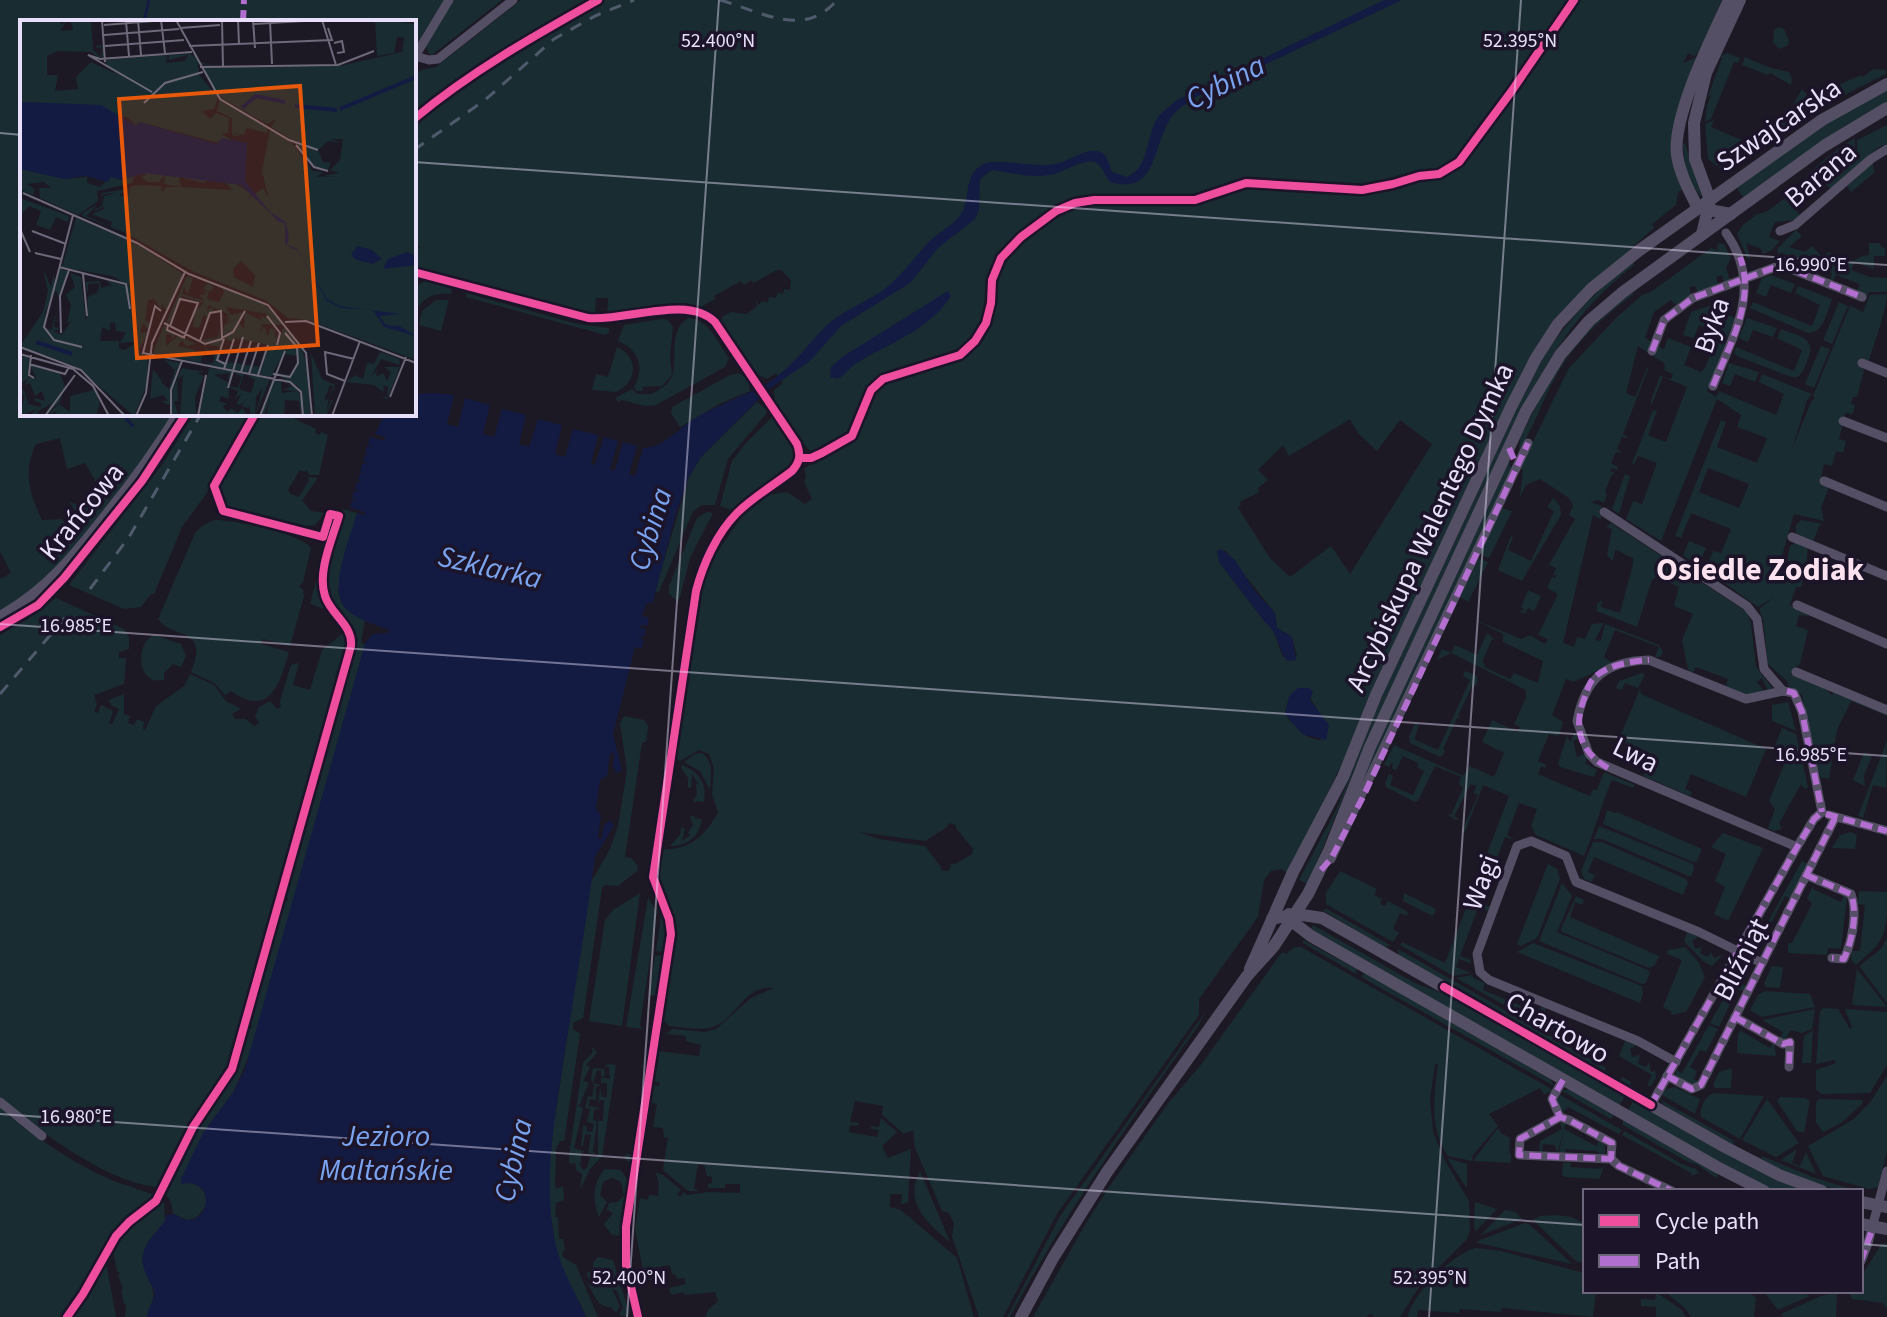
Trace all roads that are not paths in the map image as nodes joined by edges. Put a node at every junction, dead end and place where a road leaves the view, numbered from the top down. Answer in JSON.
{"nodes":[{"id":1,"x":449,"y":0,"type":"edge"},
{"id":2,"x":513,"y":0,"type":"edge"},
{"id":3,"x":1729,"y":0,"type":"edge"},
{"id":4,"x":1740,"y":0,"type":"edge"},
{"id":5,"x":416,"y":55,"type":"edge"},
{"id":6,"x":416,"y":57,"type":"edge"},
{"id":7,"x":1887,"y":84,"type":"edge"},
{"id":8,"x":1887,"y":108,"type":"edge"},
{"id":9,"x":1887,"y":149,"type":"edge"},
{"id":10,"x":1705,"y":206,"type":"junction"},
{"id":11,"x":1731,"y":214,"type":"junction"},
{"id":12,"x":1780,"y":231,"type":"dead end"},
{"id":13,"x":1726,"y":233,"type":"junction"},
{"id":14,"x":1702,"y":234,"type":"junction"},
{"id":15,"x":1745,"y":278,"type":"junction"},
{"id":16,"x":1862,"y":297,"type":"dead end"},
{"id":17,"x":1652,"y":351,"type":"dead end"},
{"id":18,"x":1862,"y":363,"type":"dead end"},
{"id":19,"x":1887,"y":373,"type":"edge"},
{"id":20,"x":1713,"y":386,"type":"dead end"},
{"id":21,"x":178,"y":416,"type":"edge"},
{"id":22,"x":1843,"y":421,"type":"dead end"},
{"id":23,"x":1887,"y":438,"type":"edge"},
{"id":24,"x":1528,"y":443,"type":"dead end"},
{"id":25,"x":1509,"y":448,"type":"junction"},
{"id":26,"x":1516,"y":464,"type":"junction"},
{"id":27,"x":1824,"y":481,"type":"dead end"},
{"id":28,"x":1887,"y":507,"type":"edge"},
{"id":29,"x":1604,"y":512,"type":"dead end"},
{"id":30,"x":1792,"y":537,"type":"dead end"},
{"id":31,"x":1887,"y":576,"type":"edge"},
{"id":32,"x":1797,"y":605,"type":"dead end"},
{"id":33,"x":0,"y":617,"type":"edge"},
{"id":34,"x":1887,"y":644,"type":"edge"},
{"id":35,"x":1796,"y":672,"type":"dead end"},
{"id":36,"x":1785,"y":691,"type":"junction"},
{"id":37,"x":1887,"y":710,"type":"edge"},
{"id":38,"x":1822,"y":812,"type":"junction"},
{"id":39,"x":1835,"y":818,"type":"junction"},
{"id":40,"x":1887,"y":831,"type":"edge"},
{"id":41,"x":1797,"y":847,"type":"junction"},
{"id":42,"x":1321,"y":870,"type":"junction"},
{"id":43,"x":1806,"y":875,"type":"junction"},
{"id":44,"x":1286,"y":887,"type":"junction"},
{"id":45,"x":1308,"y":894,"type":"junction"},
{"id":46,"x":1293,"y":916,"type":"junction"},
{"id":47,"x":1322,"y":918,"type":"junction"},
{"id":48,"x":1272,"y":919,"type":"junction"},
{"id":49,"x":1311,"y":936,"type":"junction"},
{"id":50,"x":1271,"y":951,"type":"junction"},
{"id":51,"x":1738,"y":951,"type":"junction"},
{"id":52,"x":1832,"y":958,"type":"dead end"},
{"id":53,"x":1762,"y":963,"type":"junction"},
{"id":54,"x":1247,"y":976,"type":"junction"},
{"id":55,"x":1735,"y":1017,"type":"junction"},
{"id":56,"x":1676,"y":1062,"type":"junction"},
{"id":57,"x":1789,"y":1067,"type":"dead end"},
{"id":58,"x":1667,"y":1076,"type":"junction"},
{"id":59,"x":1563,"y":1080,"type":"junction"},
{"id":60,"x":0,"y":1102,"type":"edge"},
{"id":61,"x":1651,"y":1105,"type":"junction"},
{"id":62,"x":1560,"y":1117,"type":"junction"},
{"id":63,"x":42,"y":1136,"type":"dead end"},
{"id":64,"x":1611,"y":1159,"type":"junction"},
{"id":65,"x":1887,"y":1171,"type":"edge"},
{"id":66,"x":1668,"y":1189,"type":"edge"},
{"id":67,"x":1760,"y":1189,"type":"edge"},
{"id":68,"x":1817,"y":1189,"type":"edge"},
{"id":69,"x":1863,"y":1202,"type":"edge"},
{"id":70,"x":1883,"y":1206,"type":"edge"},
{"id":71,"x":1867,"y":1226,"type":"edge"},
{"id":72,"x":1887,"y":1229,"type":"edge"},
{"id":73,"x":1863,"y":1249,"type":"edge"},
{"id":74,"x":1021,"y":1317,"type":"edge"}],
"edges":[{"from":1,"to":5,"type":"street"},
{"from":2,"to":6,"type":"street"},
{"from":3,"to":10,"type":"street"},
{"from":4,"to":10,"type":"street"},
{"from":7,"to":10,"type":"street","name":"Szwajcarska"},
{"from":8,"to":11,"type":"street","name":"Szwajcarska"},
{"from":9,"to":12,"type":"street","name":"Barana"},
{"from":10,"to":11,"type":"street"},
{"from":10,"to":14,"type":"street"},
{"from":10,"to":44,"type":"street","name":"Arcybiskupa Walentego Dymka"},
{"from":11,"to":13,"type":"street"},
{"from":11,"to":14,"type":"street","name":"Szwajcarska"},
{"from":13,"to":14,"type":"street"},
{"from":13,"to":15,"type":"street","name":"Byka"},
{"from":14,"to":25,"type":"street","name":"Arcybiskupa Walentego Dymka"},
{"from":15,"to":16,"type":"street"},
{"from":15,"to":17,"type":"street"},
{"from":15,"to":20,"type":"street","name":"Byka"},
{"from":18,"to":19,"type":"street"},
{"from":21,"to":33,"type":"street","name":"Krańcowa"},
{"from":22,"to":23,"type":"street"},
{"from":24,"to":26,"type":"street"},
{"from":25,"to":26,"type":"street"},
{"from":25,"to":42,"type":"street","name":"Arcybiskupa Walentego Dymka"},
{"from":26,"to":42,"type":"street"},
{"from":27,"to":28,"type":"street"},
{"from":29,"to":36,"type":"street"},
{"from":30,"to":31,"type":"street"},
{"from":32,"to":34,"type":"street"},
{"from":35,"to":37,"type":"street"},
{"from":36,"to":38,"type":"street"},
{"from":36,"to":41,"type":"street","name":"Lwa"},
{"from":38,"to":39,"type":"street"},
{"from":38,"to":41,"type":"street","name":"Bliźniąt"},
{"from":39,"to":40,"type":"street"},
{"from":39,"to":43,"type":"street","name":"Bliźniąt"},
{"from":41,"to":51,"type":"street","name":"Bliźniąt"},
{"from":42,"to":45,"type":"street","name":"Arcybiskupa Walentego Dymka"},
{"from":43,"to":52,"type":"street"},
{"from":43,"to":53,"type":"street","name":"Bliźniąt"},
{"from":44,"to":46,"type":"street"},
{"from":44,"to":48,"type":"street","name":"Arcybiskupa Walentego Dymka"},
{"from":45,"to":46,"type":"street","name":"Arcybiskupa Walentego Dymka"},
{"from":45,"to":47,"type":"street"},
{"from":46,"to":47,"type":"street","name":"Chartowo"},
{"from":46,"to":48,"type":"street","name":"Chartowo"},
{"from":46,"to":49,"type":"street","name":"Chartowo"},
{"from":46,"to":50,"type":"street","name":"Arcybiskupa Walentego Dymka"},
{"from":47,"to":61,"type":"street","name":"Chartowo"},
{"from":48,"to":54,"type":"street","name":"Arcybiskupa Walentego Dymka"},
{"from":49,"to":50,"type":"street"},
{"from":49,"to":59,"type":"street","name":"Chartowo"},
{"from":50,"to":54,"type":"street"},
{"from":51,"to":53,"type":"street"},
{"from":51,"to":56,"type":"street","name":"Bliźniąt"},
{"from":51,"to":56,"type":"street","name":"Wagi"},
{"from":53,"to":55,"type":"street","name":"Bliźniąt"},
{"from":54,"to":74,"type":"street"},
{"from":55,"to":57,"type":"street"},
{"from":55,"to":58,"type":"street","name":"Bliźniąt"},
{"from":56,"to":58,"type":"street","name":"Bliźniąt"},
{"from":58,"to":61,"type":"street","name":"Bliźniąt"},
{"from":59,"to":62,"type":"street"},
{"from":59,"to":67,"type":"street","name":"Chartowo"},
{"from":60,"to":63,"type":"street"},
{"from":61,"to":68,"type":"street","name":"Chartowo"},
{"from":62,"to":64,"type":"street"},
{"from":62,"to":64,"type":"street"},
{"from":64,"to":66,"type":"street"},
{"from":65,"to":70,"type":"street"},
{"from":69,"to":70,"type":"street"},
{"from":70,"to":71,"type":"street"},
{"from":71,"to":72,"type":"street"},
{"from":71,"to":73,"type":"street"}]}
